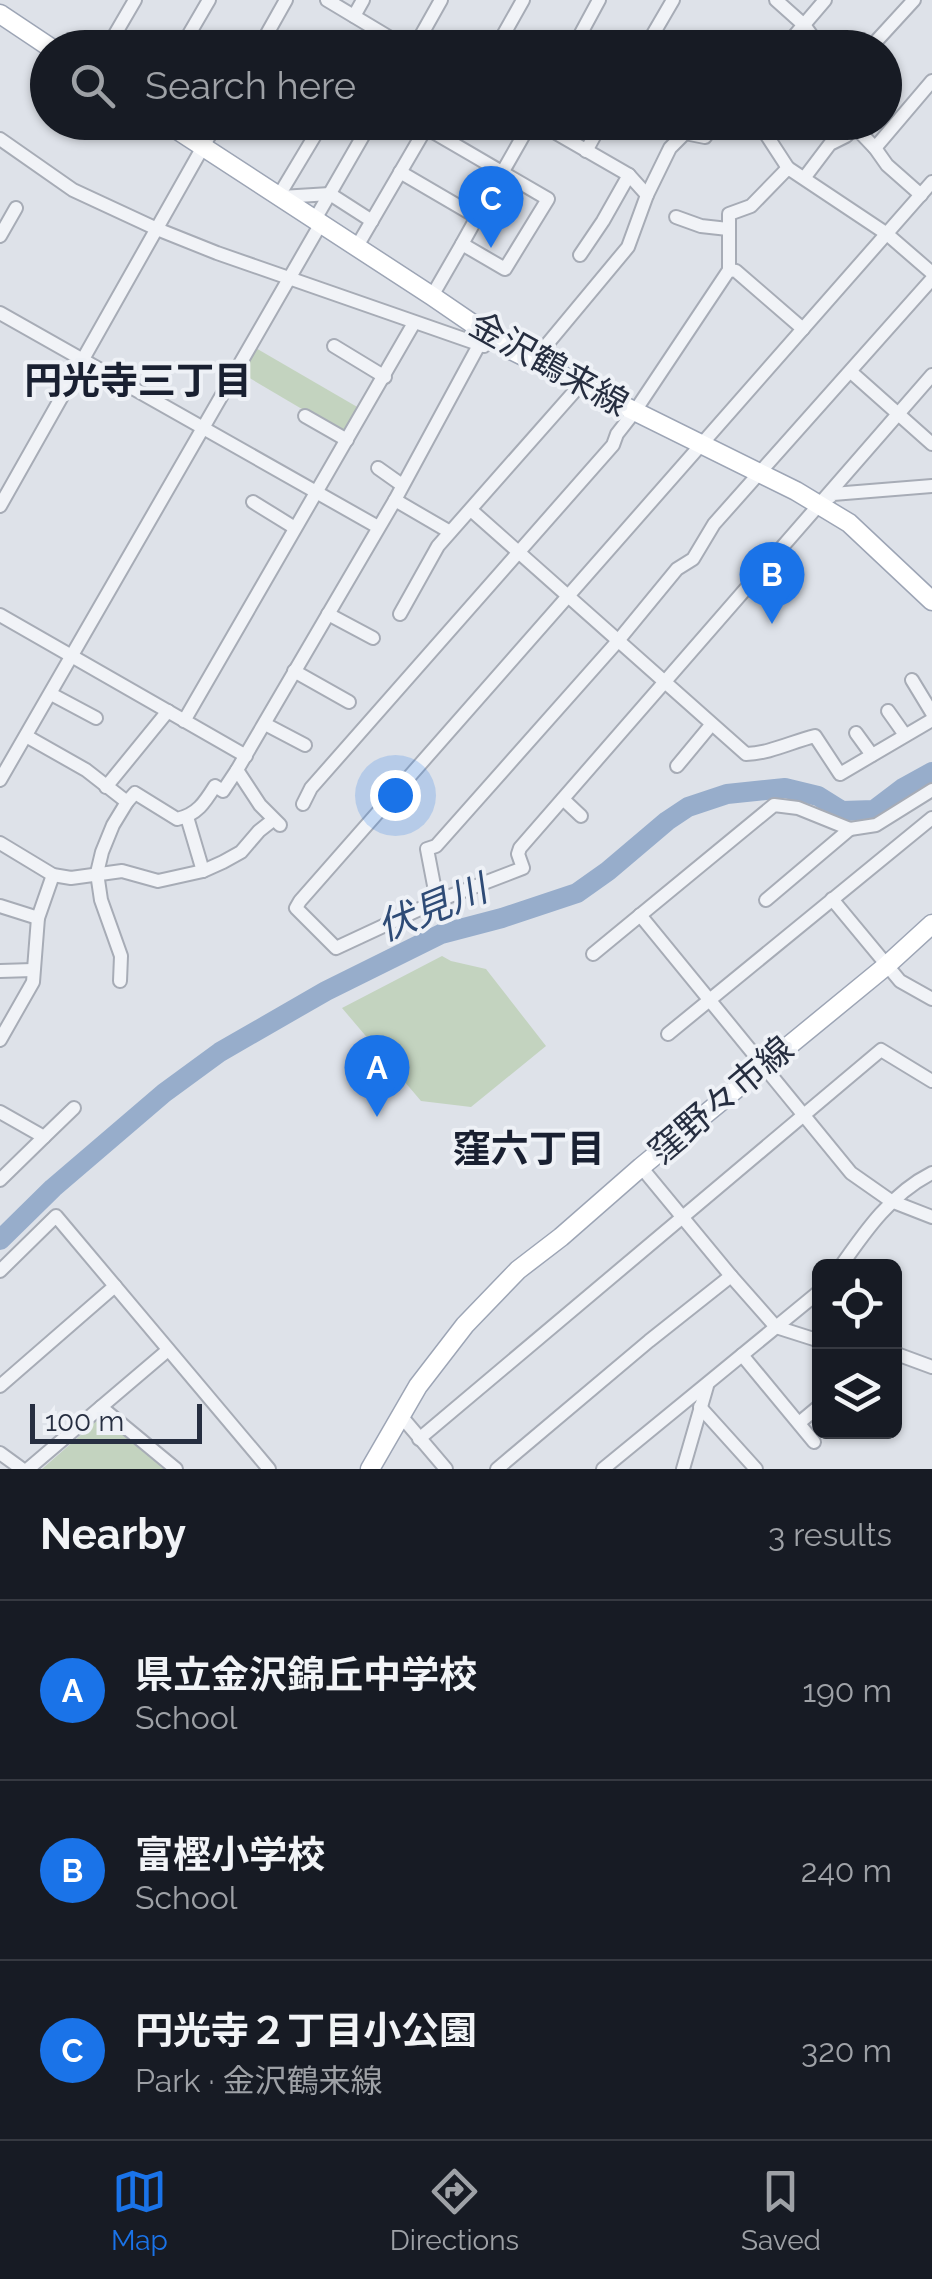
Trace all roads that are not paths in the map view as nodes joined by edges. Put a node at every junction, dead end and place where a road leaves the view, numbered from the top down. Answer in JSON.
{"nodes":[{"id":1,"x":4,"y":0,"type":"edge"},
{"id":2,"x":135,"y":0,"type":"edge"},
{"id":3,"x":209,"y":0,"type":"edge"},
{"id":4,"x":286,"y":0,"type":"edge"},
{"id":5,"x":327,"y":0,"type":"edge"},
{"id":6,"x":363,"y":0,"type":"edge"},
{"id":7,"x":442,"y":0,"type":"edge"},
{"id":8,"x":523,"y":0,"type":"edge"},
{"id":9,"x":599,"y":0,"type":"edge"},
{"id":10,"x":673,"y":0,"type":"edge"},
{"id":11,"x":776,"y":0,"type":"edge"},
{"id":12,"x":914,"y":0,"type":"edge"},
{"id":13,"x":823,"y":1,"type":"edge"},
{"id":14,"x":0,"y":10,"type":"edge"},
{"id":15,"x":354,"y":16,"type":"junction"},
{"id":16,"x":804,"y":25,"type":"junction"},
{"id":17,"x":118,"y":30,"type":"edge"},
{"id":18,"x":192,"y":30,"type":"edge"},
{"id":19,"x":270,"y":30,"type":"edge"},
{"id":20,"x":379,"y":30,"type":"edge"},
{"id":21,"x":423,"y":30,"type":"edge"},
{"id":22,"x":506,"y":30,"type":"edge"},
{"id":23,"x":583,"y":30,"type":"edge"},
{"id":24,"x":656,"y":30,"type":"edge"},
{"id":25,"x":800,"y":30,"type":"edge"},
{"id":26,"x":808,"y":30,"type":"edge"},
{"id":27,"x":886,"y":30,"type":"edge"},
{"id":28,"x":30,"y":32,"type":"edge"},
{"id":29,"x":932,"y":81,"type":"edge"},
{"id":30,"x":902,"y":116,"type":"edge"},
{"id":31,"x":0,"y":139,"type":"edge"},
{"id":32,"x":192,"y":140,"type":"edge"},
{"id":33,"x":206,"y":140,"type":"edge"},
{"id":34,"x":312,"y":140,"type":"edge"},
{"id":35,"x":361,"y":140,"type":"edge"},
{"id":36,"x":414,"y":140,"type":"edge"},
{"id":37,"x":447,"y":140,"type":"edge"},
{"id":38,"x":522,"y":140,"type":"edge"},
{"id":39,"x":566,"y":140,"type":"edge"},
{"id":40,"x":592,"y":140,"type":"edge"},
{"id":41,"x":678,"y":140,"type":"edge"},
{"id":42,"x":770,"y":140,"type":"edge"},
{"id":43,"x":838,"y":140,"type":"edge"},
{"id":44,"x":868,"y":140,"type":"edge"},
{"id":45,"x":882,"y":140,"type":"edge"},
{"id":46,"x":202,"y":147,"type":"junction"},
{"id":47,"x":875,"y":148,"type":"junction"},
{"id":48,"x":586,"y":151,"type":"junction"},
{"id":49,"x":788,"y":168,"type":"junction"},
{"id":50,"x":400,"y":172,"type":"junction"},
{"id":51,"x":502,"y":172,"type":"junction"},
{"id":52,"x":629,"y":175,"type":"junction"},
{"id":53,"x":805,"y":177,"type":"junction"},
{"id":54,"x":932,"y":182,"type":"edge"},
{"id":55,"x":330,"y":194,"type":"junction"},
{"id":56,"x":647,"y":195,"type":"junction"},
{"id":57,"x":921,"y":195,"type":"junction"},
{"id":58,"x":278,"y":197,"type":"junction"},
{"id":59,"x":16,"y":208,"type":"dead end"},
{"id":60,"x":676,"y":216,"type":"dead end"},
{"id":61,"x":477,"y":217,"type":"junction"},
{"id":62,"x":372,"y":221,"type":"junction"},
{"id":63,"x":318,"y":224,"type":"junction"},
{"id":64,"x":157,"y":228,"type":"junction"},
{"id":65,"x":728,"y":229,"type":"junction"},
{"id":66,"x":887,"y":234,"type":"junction"},
{"id":67,"x":0,"y":236,"type":"edge"},
{"id":68,"x":462,"y":244,"type":"junction"},
{"id":69,"x":356,"y":248,"type":"junction"},
{"id":70,"x":580,"y":254,"type":"dead end"},
{"id":71,"x":728,"y":270,"type":"junction"},
{"id":72,"x":932,"y":276,"type":"edge"},
{"id":73,"x":289,"y":278,"type":"junction"},
{"id":74,"x":432,"y":296,"type":"junction"},
{"id":75,"x":0,"y":313,"type":"edge"},
{"id":76,"x":414,"y":323,"type":"junction"},
{"id":77,"x":803,"y":329,"type":"junction"},
{"id":78,"x":479,"y":345,"type":"junction"},
{"id":79,"x":334,"y":346,"type":"dead end"},
{"id":80,"x":512,"y":350,"type":"junction"},
{"id":81,"x":83,"y":360,"type":"junction"},
{"id":82,"x":534,"y":360,"type":"junction"},
{"id":83,"x":851,"y":372,"type":"junction"},
{"id":84,"x":932,"y":375,"type":"edge"},
{"id":85,"x":385,"y":377,"type":"junction"},
{"id":86,"x":581,"y":384,"type":"junction"},
{"id":87,"x":635,"y":411,"type":"junction"},
{"id":88,"x":899,"y":414,"type":"junction"},
{"id":89,"x":305,"y":416,"type":"dead end"},
{"id":90,"x":204,"y":428,"type":"junction"},
{"id":91,"x":347,"y":440,"type":"junction"},
{"id":92,"x":702,"y":444,"type":"junction"},
{"id":93,"x":932,"y":444,"type":"edge"},
{"id":94,"x":378,"y":468,"type":"dead end"},
{"id":95,"x":760,"y":474,"type":"junction"},
{"id":96,"x":402,"y":484,"type":"junction"},
{"id":97,"x":932,"y":486,"type":"edge"},
{"id":98,"x":317,"y":493,"type":"junction"},
{"id":99,"x":394,"y":500,"type":"junction"},
{"id":100,"x":254,"y":502,"type":"dead end"},
{"id":101,"x":0,"y":506,"type":"edge"},
{"id":102,"x":820,"y":506,"type":"junction"},
{"id":103,"x":471,"y":510,"type":"junction"},
{"id":104,"x":378,"y":527,"type":"junction"},
{"id":105,"x":296,"y":528,"type":"junction"},
{"id":106,"x":450,"y":532,"type":"junction"},
{"id":107,"x":518,"y":554,"type":"junction"},
{"id":108,"x":928,"y":589,"type":"edge"},
{"id":109,"x":568,"y":596,"type":"junction"},
{"id":110,"x":0,"y":614,"type":"edge"},
{"id":111,"x":328,"y":614,"type":"junction"},
{"id":112,"x":400,"y":614,"type":"dead end"},
{"id":113,"x":373,"y":638,"type":"dead end"},
{"id":114,"x":617,"y":642,"type":"junction"},
{"id":115,"x":72,"y":656,"type":"junction"},
{"id":116,"x":294,"y":671,"type":"junction"},
{"id":117,"x":912,"y":680,"type":"dead end"},
{"id":118,"x":665,"y":681,"type":"junction"},
{"id":119,"x":52,"y":694,"type":"junction"},
{"id":120,"x":349,"y":702,"type":"dead end"},
{"id":121,"x":168,"y":711,"type":"junction"},
{"id":122,"x":888,"y":711,"type":"dead end"},
{"id":123,"x":932,"y":713,"type":"edge"},
{"id":124,"x":96,"y":718,"type":"dead end"},
{"id":125,"x":932,"y":720,"type":"edge"},
{"id":126,"x":184,"y":721,"type":"junction"},
{"id":127,"x":265,"y":724,"type":"junction"},
{"id":128,"x":711,"y":725,"type":"junction"},
{"id":129,"x":856,"y":734,"type":"dead end"},
{"id":130,"x":905,"y":735,"type":"junction"},
{"id":131,"x":26,"y":736,"type":"junction"},
{"id":132,"x":305,"y":745,"type":"dead end"},
{"id":133,"x":872,"y":755,"type":"junction"},
{"id":134,"x":246,"y":756,"type":"junction"},
{"id":135,"x":676,"y":766,"type":"dead end"},
{"id":136,"x":237,"y":770,"type":"junction"},
{"id":137,"x":0,"y":780,"type":"edge"},
{"id":138,"x":106,"y":787,"type":"junction"},
{"id":139,"x":929,"y":798,"type":"edge"},
{"id":140,"x":563,"y":799,"type":"junction"},
{"id":141,"x":128,"y":802,"type":"junction"},
{"id":142,"x":303,"y":804,"type":"dead end"},
{"id":143,"x":581,"y":816,"type":"dead end"},
{"id":144,"x":187,"y":817,"type":"junction"},
{"id":145,"x":932,"y":818,"type":"edge"},
{"id":146,"x":850,"y":828,"type":"junction"},
{"id":147,"x":0,"y":843,"type":"edge"},
{"id":148,"x":203,"y":871,"type":"junction"},
{"id":149,"x":97,"y":873,"type":"junction"},
{"id":150,"x":53,"y":875,"type":"junction"},
{"id":151,"x":832,"y":899,"type":"junction"},
{"id":152,"x":766,"y":900,"type":"dead end"},
{"id":153,"x":437,"y":902,"type":"junction"},
{"id":154,"x":0,"y":906,"type":"edge"},
{"id":155,"x":640,"y":915,"type":"junction"},
{"id":156,"x":38,"y":918,"type":"junction"},
{"id":157,"x":932,"y":924,"type":"edge"},
{"id":158,"x":594,"y":954,"type":"dead end"},
{"id":159,"x":886,"y":966,"type":"junction"},
{"id":160,"x":33,"y":970,"type":"junction"},
{"id":161,"x":0,"y":971,"type":"edge"},
{"id":162,"x":120,"y":981,"type":"dead end"},
{"id":163,"x":932,"y":999,"type":"edge"},
{"id":164,"x":711,"y":1000,"type":"junction"},
{"id":165,"x":668,"y":1034,"type":"dead end"},
{"id":166,"x":0,"y":1040,"type":"edge"},
{"id":167,"x":764,"y":1065,"type":"junction"},
{"id":168,"x":932,"y":1081,"type":"edge"},
{"id":169,"x":74,"y":1108,"type":"dead end"},
{"id":170,"x":0,"y":1112,"type":"edge"},
{"id":171,"x":804,"y":1114,"type":"junction"},
{"id":172,"x":44,"y":1137,"type":"junction"},
{"id":173,"x":641,"y":1167,"type":"junction"},
{"id":174,"x":932,"y":1173,"type":"edge"},
{"id":175,"x":0,"y":1180,"type":"edge"},
{"id":176,"x":891,"y":1201,"type":"junction"},
{"id":177,"x":932,"y":1216,"type":"edge"},
{"id":178,"x":682,"y":1217,"type":"junction"},
{"id":179,"x":846,"y":1259,"type":"edge"},
{"id":180,"x":0,"y":1271,"type":"edge"},
{"id":181,"x":731,"y":1276,"type":"junction"},
{"id":182,"x":114,"y":1286,"type":"junction"},
{"id":183,"x":812,"y":1298,"type":"edge"},
{"id":184,"x":776,"y":1327,"type":"junction"},
{"id":185,"x":812,"y":1338,"type":"edge"},
{"id":186,"x":168,"y":1350,"type":"junction"},
{"id":187,"x":742,"y":1355,"type":"junction"},
{"id":188,"x":902,"y":1356,"type":"edge"},
{"id":189,"x":932,"y":1367,"type":"edge"},
{"id":190,"x":708,"y":1383,"type":"junction"},
{"id":191,"x":0,"y":1386,"type":"edge"},
{"id":192,"x":101,"y":1407,"type":"junction"},
{"id":193,"x":700,"y":1407,"type":"junction"},
{"id":194,"x":812,"y":1412,"type":"edge"},
{"id":195,"x":401,"y":1416,"type":"junction"},
{"id":196,"x":799,"y":1423,"type":"junction"},
{"id":197,"x":419,"y":1439,"type":"junction"},
{"id":198,"x":814,"y":1442,"type":"dead end"},
{"id":199,"x":0,"y":1453,"type":"edge"},
{"id":200,"x":25,"y":1469,"type":"edge"},
{"id":201,"x":176,"y":1469,"type":"edge"},
{"id":202,"x":270,"y":1469,"type":"edge"},
{"id":203,"x":370,"y":1469,"type":"edge"},
{"id":204,"x":446,"y":1469,"type":"edge"},
{"id":205,"x":497,"y":1469,"type":"edge"},
{"id":206,"x":602,"y":1469,"type":"edge"},
{"id":207,"x":683,"y":1469,"type":"edge"},
{"id":208,"x":756,"y":1469,"type":"edge"}],
"edges":[{"from":1,"to":14,"type":"street"},
{"from":2,"to":17,"type":"street"},
{"from":3,"to":18,"type":"street"},
{"from":4,"to":19,"type":"street"},
{"from":5,"to":15,"type":"street"},
{"from":6,"to":15,"type":"street"},
{"from":7,"to":21,"type":"street"},
{"from":8,"to":22,"type":"street"},
{"from":9,"to":23,"type":"street"},
{"from":10,"to":24,"type":"street"},
{"from":11,"to":16,"type":"street"},
{"from":12,"to":27,"type":"street"},
{"from":13,"to":16,"type":"street"},
{"from":14,"to":28,"type":"main road"},
{"from":15,"to":20,"type":"street"},
{"from":16,"to":25,"type":"street"},
{"from":16,"to":26,"type":"street"},
{"from":29,"to":30,"type":"street"},
{"from":31,"to":64,"type":"street"},
{"from":32,"to":46,"type":"main road","name":"金沢鶴来線"},
{"from":33,"to":46,"type":"street"},
{"from":34,"to":58,"type":"street"},
{"from":35,"to":55,"type":"street"},
{"from":36,"to":50,"type":"street"},
{"from":37,"to":51,"type":"street"},
{"from":38,"to":51,"type":"street"},
{"from":39,"to":48,"type":"street"},
{"from":40,"to":48,"type":"street"},
{"from":41,"to":56,"type":"street"},
{"from":42,"to":49,"type":"street"},
{"from":43,"to":53,"type":"street"},
{"from":44,"to":47,"type":"street"},
{"from":45,"to":47,"type":"street"},
{"from":46,"to":58,"type":"main road","name":"金沢鶴来線"},
{"from":46,"to":64,"type":"street"},
{"from":47,"to":57,"type":"street"},
{"from":48,"to":52,"type":"street"},
{"from":49,"to":53,"type":"street"},
{"from":49,"to":65,"type":"street"},
{"from":50,"to":61,"type":"street"},
{"from":50,"to":62,"type":"street"},
{"from":51,"to":61,"type":"street"},
{"from":51,"to":68,"type":"street"},
{"from":52,"to":56,"type":"street"},
{"from":52,"to":70,"type":"street"},
{"from":53,"to":66,"type":"street"},
{"from":54,"to":57,"type":"street"},
{"from":55,"to":58,"type":"street"},
{"from":55,"to":62,"type":"street"},
{"from":55,"to":63,"type":"street"},
{"from":56,"to":82,"type":"street"},
{"from":57,"to":66,"type":"street"},
{"from":58,"to":63,"type":"main road","name":"金沢鶴来線"},
{"from":59,"to":67,"type":"street"},
{"from":60,"to":65,"type":"street"},
{"from":61,"to":68,"type":"street"},
{"from":62,"to":69,"type":"street"},
{"from":63,"to":69,"type":"main road","name":"金沢鶴来線"},
{"from":63,"to":73,"type":"street"},
{"from":64,"to":73,"type":"street"},
{"from":64,"to":81,"type":"street"},
{"from":65,"to":71,"type":"street"},
{"from":66,"to":72,"type":"street"},
{"from":66,"to":77,"type":"street"},
{"from":68,"to":74,"type":"street"},
{"from":69,"to":74,"type":"main road","name":"金沢鶴来線"},
{"from":71,"to":77,"type":"street"},
{"from":71,"to":87,"type":"street"},
{"from":72,"to":83,"type":"street"},
{"from":73,"to":76,"type":"street"},
{"from":73,"to":90,"type":"street"},
{"from":74,"to":80,"type":"main road","name":"金沢鶴来線"},
{"from":75,"to":81,"type":"street"},
{"from":76,"to":78,"type":"street"},
{"from":76,"to":85,"type":"street"},
{"from":77,"to":92,"type":"street"},
{"from":78,"to":80,"type":"street"},
{"from":78,"to":96,"type":"street"},
{"from":79,"to":85,"type":"street"},
{"from":80,"to":82,"type":"main road","name":"金沢鶴来線"},
{"from":81,"to":90,"type":"street"},
{"from":81,"to":101,"type":"street"},
{"from":82,"to":86,"type":"main road","name":"金沢鶴来線"},
{"from":83,"to":88,"type":"street"},
{"from":83,"to":95,"type":"street"},
{"from":84,"to":88,"type":"street"},
{"from":85,"to":91,"type":"street"},
{"from":86,"to":87,"type":"main road","name":"金沢鶴来線"},
{"from":86,"to":103,"type":"street"},
{"from":87,"to":92,"type":"main road","name":"金沢鶴来線"},
{"from":87,"to":107,"type":"street"},
{"from":88,"to":93,"type":"street"},
{"from":88,"to":102,"type":"street"},
{"from":89,"to":91,"type":"street"},
{"from":90,"to":98,"type":"street"},
{"from":90,"to":115,"type":"street"},
{"from":91,"to":98,"type":"street"},
{"from":92,"to":95,"type":"main road","name":"金沢鶴来線"},
{"from":92,"to":109,"type":"street"},
{"from":94,"to":96,"type":"street"},
{"from":95,"to":102,"type":"main road","name":"金沢鶴来線"},
{"from":95,"to":114,"type":"street"},
{"from":96,"to":99,"type":"street"},
{"from":97,"to":102,"type":"street"},
{"from":98,"to":104,"type":"street"},
{"from":98,"to":105,"type":"street"},
{"from":99,"to":104,"type":"street"},
{"from":99,"to":106,"type":"street"},
{"from":100,"to":105,"type":"street"},
{"from":102,"to":108,"type":"main road","name":"金沢鶴来線"},
{"from":102,"to":118,"type":"street"},
{"from":103,"to":106,"type":"street"},
{"from":103,"to":107,"type":"street"},
{"from":104,"to":111,"type":"street"},
{"from":105,"to":126,"type":"street"},
{"from":106,"to":112,"type":"street"},
{"from":107,"to":109,"type":"street"},
{"from":107,"to":142,"type":"street"},
{"from":109,"to":114,"type":"street"},
{"from":109,"to":153,"type":"street"},
{"from":110,"to":115,"type":"street"},
{"from":111,"to":113,"type":"street"},
{"from":111,"to":116,"type":"street"},
{"from":114,"to":118,"type":"street"},
{"from":114,"to":153,"type":"street"},
{"from":115,"to":119,"type":"street"},
{"from":115,"to":121,"type":"street"},
{"from":116,"to":120,"type":"street"},
{"from":116,"to":127,"type":"street"},
{"from":117,"to":123,"type":"street"},
{"from":118,"to":128,"type":"street"},
{"from":118,"to":140,"type":"street"},
{"from":119,"to":124,"type":"street"},
{"from":119,"to":131,"type":"street"},
{"from":121,"to":126,"type":"street"},
{"from":121,"to":138,"type":"street"},
{"from":122,"to":130,"type":"street"},
{"from":125,"to":130,"type":"street"},
{"from":126,"to":134,"type":"street"},
{"from":127,"to":132,"type":"street"},
{"from":127,"to":134,"type":"street"},
{"from":128,"to":133,"type":"street"},
{"from":128,"to":135,"type":"street"},
{"from":129,"to":133,"type":"street"},
{"from":130,"to":133,"type":"street"},
{"from":131,"to":137,"type":"street"},
{"from":131,"to":138,"type":"street"},
{"from":134,"to":136,"type":"street"},
{"from":136,"to":144,"type":"street"},
{"from":136,"to":148,"type":"street"},
{"from":138,"to":141,"type":"street"},
{"from":139,"to":146,"type":"street"},
{"from":140,"to":143,"type":"street"},
{"from":140,"to":153,"type":"street"},
{"from":141,"to":144,"type":"street"},
{"from":141,"to":149,"type":"street"},
{"from":144,"to":148,"type":"street"},
{"from":145,"to":151,"type":"street"},
{"from":146,"to":152,"type":"street"},
{"from":146,"to":155,"type":"street"},
{"from":147,"to":150,"type":"street"},
{"from":148,"to":149,"type":"street"},
{"from":149,"to":150,"type":"street"},
{"from":149,"to":162,"type":"street"},
{"from":150,"to":156,"type":"street"},
{"from":151,"to":159,"type":"street"},
{"from":151,"to":164,"type":"street"},
{"from":154,"to":156,"type":"street"},
{"from":155,"to":158,"type":"street"},
{"from":155,"to":164,"type":"street"},
{"from":156,"to":160,"type":"street"},
{"from":157,"to":159,"type":"main road","name":"窪野々市線"},
{"from":159,"to":163,"type":"street"},
{"from":159,"to":167,"type":"main road","name":"窪野々市線"},
{"from":160,"to":161,"type":"street"},
{"from":160,"to":166,"type":"street"},
{"from":164,"to":165,"type":"street"},
{"from":164,"to":167,"type":"street"},
{"from":167,"to":171,"type":"street"},
{"from":167,"to":173,"type":"main road","name":"窪野々市線"},
{"from":168,"to":171,"type":"street"},
{"from":169,"to":172,"type":"street"},
{"from":170,"to":172,"type":"street"},
{"from":171,"to":176,"type":"street"},
{"from":171,"to":178,"type":"street"},
{"from":172,"to":175,"type":"street"},
{"from":173,"to":178,"type":"street"},
{"from":173,"to":195,"type":"main road","name":"窪野々市線"},
{"from":174,"to":176,"type":"street"},
{"from":176,"to":177,"type":"street"},
{"from":176,"to":179,"type":"street"},
{"from":178,"to":181,"type":"street"},
{"from":178,"to":197,"type":"street"},
{"from":180,"to":182,"type":"street"},
{"from":181,"to":184,"type":"street"},
{"from":181,"to":205,"type":"street"},
{"from":182,"to":186,"type":"street"},
{"from":182,"to":191,"type":"street"},
{"from":183,"to":184,"type":"street"},
{"from":184,"to":185,"type":"street"},
{"from":184,"to":187,"type":"street"},
{"from":186,"to":192,"type":"street"},
{"from":186,"to":202,"type":"street"},
{"from":187,"to":190,"type":"street"},
{"from":187,"to":196,"type":"street"},
{"from":188,"to":189,"type":"street"},
{"from":190,"to":193,"type":"street"},
{"from":190,"to":206,"type":"street"},
{"from":192,"to":200,"type":"street"},
{"from":192,"to":201,"type":"street"},
{"from":193,"to":207,"type":"street"},
{"from":193,"to":208,"type":"street"},
{"from":194,"to":196,"type":"street"},
{"from":195,"to":197,"type":"street"},
{"from":195,"to":203,"type":"main road","name":"窪野々市線"},
{"from":196,"to":198,"type":"street"},
{"from":197,"to":204,"type":"street"},
{"from":199,"to":200,"type":"street"}]}
